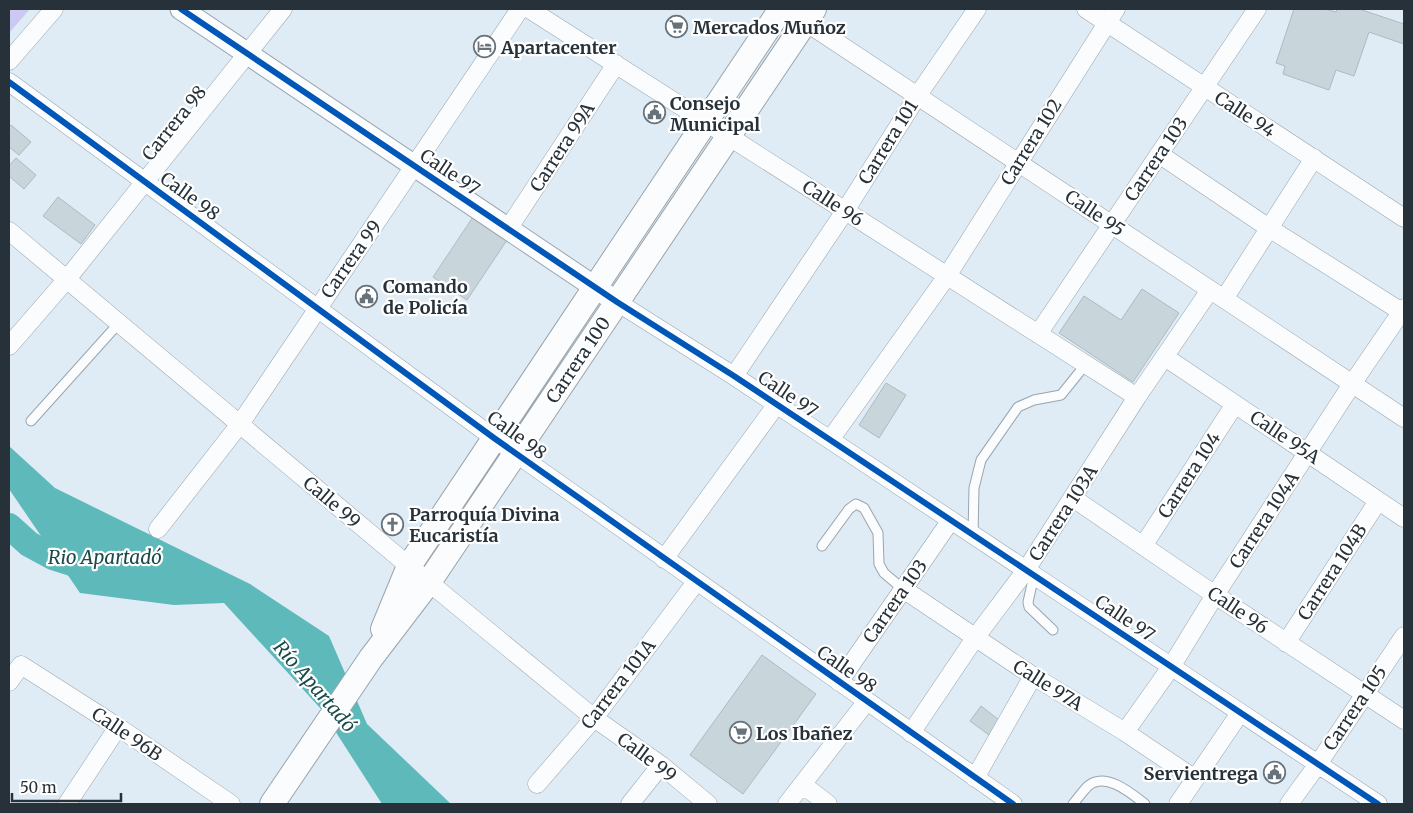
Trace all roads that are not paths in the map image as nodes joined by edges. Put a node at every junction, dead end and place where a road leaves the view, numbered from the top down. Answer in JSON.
{"nodes":[{"id":1,"x":54,"y":9,"type":"edge"},
{"id":2,"x":182,"y":9,"type":"edge"},
{"id":3,"x":283,"y":9,"type":"edge"},
{"id":4,"x":520,"y":9,"type":"edge"},
{"id":5,"x":529,"y":9,"type":"edge"},
{"id":6,"x":781,"y":9,"type":"edge"},
{"id":7,"x":786,"y":9,"type":"edge"},
{"id":8,"x":977,"y":9,"type":"edge"},
{"id":9,"x":1086,"y":9,"type":"edge"},
{"id":10,"x":1257,"y":9,"type":"edge"},
{"id":11,"x":810,"y":15,"type":"edge"},
{"id":12,"x":1111,"y":16,"type":"edge"},
{"id":13,"x":248,"y":54,"type":"junction"},
{"id":14,"x":9,"y":61,"type":"edge"},
{"id":15,"x":616,"y":64,"type":"junction"},
{"id":16,"x":9,"y":82,"type":"edge"},
{"id":17,"x":1204,"y":88,"type":"junction"},
{"id":18,"x":918,"y":95,"type":"junction"},
{"id":19,"x":706,"y":122,"type":"junction"},
{"id":20,"x":729,"y":136,"type":"junction"},
{"id":21,"x":1159,"y":154,"type":"junction"},
{"id":22,"x":1314,"y":158,"type":"junction"},
{"id":23,"x":1018,"y":162,"type":"junction"},
{"id":24,"x":415,"y":166,"type":"junction"},
{"id":25,"x":146,"y":182,"type":"junction"},
{"id":26,"x":844,"y":210,"type":"junction"},
{"id":27,"x":1404,"y":218,"type":"edge"},
{"id":28,"x":1112,"y":224,"type":"junction"},
{"id":29,"x":1269,"y":228,"type":"junction"},
{"id":30,"x":508,"y":229,"type":"junction"},
{"id":31,"x":9,"y":231,"type":"edge"},
{"id":32,"x":947,"y":276,"type":"junction"},
{"id":33,"x":67,"y":280,"type":"junction"},
{"id":34,"x":595,"y":287,"type":"junction"},
{"id":35,"x":1217,"y":294,"type":"junction"},
{"id":36,"x":617,"y":302,"type":"junction"},
{"id":37,"x":317,"y":308,"type":"junction"},
{"id":38,"x":1403,"y":310,"type":"edge"},
{"id":39,"x":119,"y":323,"type":"junction"},
{"id":40,"x":1038,"y":334,"type":"junction"},
{"id":41,"x":9,"y":346,"type":"edge"},
{"id":42,"x":1165,"y":357,"type":"junction"},
{"id":43,"x":1086,"y":364,"type":"junction"},
{"id":44,"x":734,"y":376,"type":"junction"},
{"id":45,"x":1352,"y":384,"type":"junction"},
{"id":46,"x":1137,"y":397,"type":"junction"},
{"id":47,"x":776,"y":404,"type":"junction"},
{"id":48,"x":1235,"y":404,"type":"junction"},
{"id":49,"x":1404,"y":418,"type":"edge"},
{"id":50,"x":31,"y":421,"type":"dead end"},
{"id":51,"x":240,"y":424,"type":"junction"},
{"id":52,"x":494,"y":438,"type":"junction"},
{"id":53,"x":830,"y":440,"type":"junction"},
{"id":54,"x":516,"y":453,"type":"junction"},
{"id":55,"x":1308,"y":453,"type":"junction"},
{"id":56,"x":1073,"y":498,"type":"junction"},
{"id":57,"x":1378,"y":501,"type":"junction"},
{"id":58,"x":1404,"y":518,"type":"edge"},
{"id":59,"x":951,"y":520,"type":"junction"},
{"id":60,"x":158,"y":529,"type":"dead end"},
{"id":61,"x":973,"y":535,"type":"junction"},
{"id":62,"x":822,"y":546,"type":"dead end"},
{"id":63,"x":1143,"y":546,"type":"junction"},
{"id":64,"x":664,"y":559,"type":"junction"},
{"id":65,"x":409,"y":566,"type":"junction"},
{"id":66,"x":1030,"y":573,"type":"junction"},
{"id":67,"x":429,"y":582,"type":"junction"},
{"id":68,"x":696,"y":582,"type":"junction"},
{"id":69,"x":902,"y":589,"type":"junction"},
{"id":70,"x":1215,"y":596,"type":"junction"},
{"id":71,"x":1053,"y":630,"type":"dead end"},
{"id":72,"x":1404,"y":636,"type":"edge"},
{"id":73,"x":975,"y":638,"type":"junction"},
{"id":74,"x":1286,"y":643,"type":"junction"},
{"id":75,"x":371,"y":658,"type":"junction"},
{"id":76,"x":1171,"y":667,"type":"junction"},
{"id":77,"x":1033,"y":676,"type":"junction"},
{"id":78,"x":9,"y":682,"type":"edge"},
{"id":79,"x":839,"y":682,"type":"junction"},
{"id":80,"x":1364,"y":694,"type":"junction"},
{"id":81,"x":867,"y":701,"type":"junction"},
{"id":82,"x":1240,"y":712,"type":"junction"},
{"id":83,"x":594,"y":718,"type":"junction"},
{"id":84,"x":1404,"y":720,"type":"edge"},
{"id":85,"x":118,"y":727,"type":"junction"},
{"id":86,"x":1125,"y":732,"type":"junction"},
{"id":87,"x":911,"y":733,"type":"junction"},
{"id":88,"x":1318,"y":764,"type":"junction"},
{"id":89,"x":661,"y":765,"type":"junction"},
{"id":90,"x":975,"y":778,"type":"junction"},
{"id":91,"x":1195,"y":779,"type":"junction"},
{"id":92,"x":537,"y":784,"type":"dead end"},
{"id":93,"x":802,"y":785,"type":"junction"},
{"id":94,"x":277,"y":797,"type":"edge"},
{"id":95,"x":67,"y":804,"type":"edge"},
{"id":96,"x":231,"y":804,"type":"edge"},
{"id":97,"x":630,"y":804,"type":"edge"},
{"id":98,"x":708,"y":804,"type":"edge"},
{"id":99,"x":787,"y":804,"type":"edge"},
{"id":100,"x":828,"y":804,"type":"edge"},
{"id":101,"x":1013,"y":804,"type":"edge"},
{"id":102,"x":1073,"y":804,"type":"edge"},
{"id":103,"x":1145,"y":804,"type":"edge"},
{"id":104,"x":1178,"y":804,"type":"edge"},
{"id":105,"x":1289,"y":804,"type":"edge"},
{"id":106,"x":1378,"y":804,"type":"edge"}],
"edges":[{"from":1,"to":14,"type":"street"},
{"from":2,"to":13,"type":"street","name":"Calle 97"},
{"from":3,"to":13,"type":"street","name":"Carrera 98"},
{"from":4,"to":24,"type":"street","name":"Carrera 99"},
{"from":5,"to":15,"type":"street","name":"Calle 96"},
{"from":6,"to":19,"type":"main road","name":"Carrera 100"},
{"from":7,"to":11,"type":"street","name":"Calle 95"},
{"from":8,"to":18,"type":"street","name":"Carrera 101"},
{"from":9,"to":12,"type":"street","name":"Calle 94"},
{"from":10,"to":17,"type":"street","name":"Carrera 103"},
{"from":11,"to":18,"type":"street","name":"Calle 95"},
{"from":11,"to":20,"type":"main road","name":"Carrera 100"},
{"from":12,"to":17,"type":"street","name":"Calle 94"},
{"from":12,"to":23,"type":"street","name":"Carrera 102"},
{"from":13,"to":24,"type":"street","name":"Calle 97"},
{"from":13,"to":25,"type":"street","name":"Carrera 98"},
{"from":15,"to":19,"type":"street","name":"Calle 96"},
{"from":15,"to":30,"type":"street","name":"Carrera 99A"},
{"from":16,"to":25,"type":"street","name":"Calle 98"},
{"from":17,"to":21,"type":"street","name":"Carrera 103"},
{"from":17,"to":22,"type":"street","name":"Calle 94"},
{"from":18,"to":23,"type":"street","name":"Calle 95"},
{"from":18,"to":26,"type":"street","name":"Carrera 101"},
{"from":19,"to":20,"type":"street","name":"Calle 96"},
{"from":19,"to":34,"type":"main road","name":"Carrera 100"},
{"from":20,"to":26,"type":"street","name":"Calle 96"},
{"from":20,"to":36,"type":"main road","name":"Carrera 100"},
{"from":21,"to":28,"type":"street","name":"Carrera 103"},
{"from":21,"to":29,"type":"street"},
{"from":22,"to":27,"type":"street","name":"Calle 94"},
{"from":22,"to":29,"type":"street","name":"Carrera 103A"},
{"from":23,"to":28,"type":"street","name":"Calle 95"},
{"from":23,"to":32,"type":"street","name":"Carrera 102"},
{"from":24,"to":30,"type":"street","name":"Calle 97"},
{"from":24,"to":37,"type":"street","name":"Carrera 99"},
{"from":25,"to":33,"type":"street","name":"Carrera 98"},
{"from":25,"to":37,"type":"street","name":"Calle 98"},
{"from":26,"to":32,"type":"street","name":"Calle 96"},
{"from":26,"to":44,"type":"street","name":"Carrera 101"},
{"from":28,"to":35,"type":"street","name":"Calle 95"},
{"from":28,"to":40,"type":"street","name":"Carrera 103"},
{"from":29,"to":35,"type":"street","name":"Carrera 103A"},
{"from":29,"to":38,"type":"street"},
{"from":30,"to":34,"type":"street","name":"Calle 97"},
{"from":31,"to":33,"type":"street","name":"Calle 99"},
{"from":32,"to":40,"type":"street","name":"Calle 96"},
{"from":32,"to":53,"type":"street","name":"Carrera 102"},
{"from":33,"to":39,"type":"street","name":"Calle 99"},
{"from":33,"to":41,"type":"street","name":"Carrera 98"},
{"from":34,"to":36,"type":"street","name":"Calle 97"},
{"from":34,"to":52,"type":"main road","name":"Carrera 100"},
{"from":35,"to":42,"type":"street","name":"Carrera 103A"},
{"from":35,"to":45,"type":"street","name":"Calle 95"},
{"from":36,"to":44,"type":"street","name":"Calle 97"},
{"from":36,"to":54,"type":"main road","name":"Carrera 100"},
{"from":37,"to":51,"type":"street","name":"Carrera 99"},
{"from":37,"to":52,"type":"street","name":"Calle 98"},
{"from":38,"to":45,"type":"street","name":"Carrera 104A"},
{"from":39,"to":50,"type":"lane"},
{"from":39,"to":51,"type":"street","name":"Calle 99"},
{"from":40,"to":43,"type":"street","name":"Calle 96"},
{"from":42,"to":46,"type":"street","name":"Carrera 103A"},
{"from":42,"to":48,"type":"street","name":"Calle 95A"},
{"from":43,"to":46,"type":"street","name":"Calle 96"},
{"from":43,"to":61,"type":"lane"},
{"from":44,"to":47,"type":"street","name":"Calle 97"},
{"from":45,"to":49,"type":"street","name":"Calle 95"},
{"from":45,"to":55,"type":"street","name":"Carrera 104A"},
{"from":46,"to":56,"type":"street","name":"Carrera 103A"},
{"from":47,"to":53,"type":"street","name":"Calle 97"},
{"from":47,"to":64,"type":"street"},
{"from":48,"to":55,"type":"street","name":"Calle 95A"},
{"from":48,"to":63,"type":"street","name":"Carrera 104"},
{"from":51,"to":60,"type":"street","name":"Carrera 99"},
{"from":51,"to":65,"type":"street","name":"Calle 99"},
{"from":52,"to":54,"type":"street","name":"Calle 98"},
{"from":52,"to":65,"type":"main road","name":"Carrera 100"},
{"from":53,"to":59,"type":"street","name":"Calle 97"},
{"from":54,"to":64,"type":"street","name":"Calle 98"},
{"from":54,"to":67,"type":"main road","name":"Carrera 100"},
{"from":55,"to":57,"type":"street","name":"Calle 95A"},
{"from":55,"to":70,"type":"street","name":"Carrera 104A"},
{"from":56,"to":63,"type":"street","name":"Calle 96"},
{"from":56,"to":66,"type":"street","name":"Carrera 103A"},
{"from":57,"to":58,"type":"street","name":"Calle 95A"},
{"from":57,"to":74,"type":"street","name":"Carrera 104B"},
{"from":59,"to":61,"type":"street","name":"Calle 97"},
{"from":59,"to":69,"type":"street","name":"Carrera 103"},
{"from":61,"to":66,"type":"street","name":"Calle 97"},
{"from":62,"to":69,"type":"lane"},
{"from":63,"to":70,"type":"street","name":"Calle 96"},
{"from":64,"to":68,"type":"street","name":"Calle 98"},
{"from":65,"to":67,"type":"street","name":"Calle 99"},
{"from":65,"to":75,"type":"main road","name":"Carrera 100"},
{"from":66,"to":71,"type":"lane"},
{"from":66,"to":73,"type":"street","name":"Carrera 103A"},
{"from":66,"to":76,"type":"street","name":"Calle 97"},
{"from":67,"to":75,"type":"main road","name":"Carrera 100"},
{"from":67,"to":83,"type":"street","name":"Calle 99"},
{"from":68,"to":79,"type":"street","name":"Calle 98"},
{"from":68,"to":83,"type":"street","name":"Carrera 101A"},
{"from":69,"to":73,"type":"street","name":"Calle 97A"},
{"from":69,"to":79,"type":"street","name":"Carrera 103"},
{"from":70,"to":74,"type":"street","name":"Calle 96"},
{"from":70,"to":76,"type":"street","name":"Carrera 104A"},
{"from":72,"to":80,"type":"street","name":"Carrera 105"},
{"from":73,"to":77,"type":"street","name":"Calle 97A"},
{"from":73,"to":87,"type":"street","name":"Carrera 103A"},
{"from":74,"to":80,"type":"street","name":"Calle 96"},
{"from":75,"to":94,"type":"main road","name":"Carrera 100"},
{"from":76,"to":82,"type":"street","name":"Calle 97"},
{"from":76,"to":86,"type":"street","name":"Carrera 104A"},
{"from":77,"to":86,"type":"street","name":"Calle 97A"},
{"from":77,"to":90,"type":"street"},
{"from":78,"to":85,"type":"street","name":"Calle 96B"},
{"from":79,"to":81,"type":"street","name":"Calle 98"},
{"from":80,"to":84,"type":"street","name":"Calle 96"},
{"from":80,"to":88,"type":"street","name":"Carrera 105"},
{"from":81,"to":87,"type":"street","name":"Calle 98"},
{"from":81,"to":93,"type":"street"},
{"from":82,"to":88,"type":"street","name":"Calle 97"},
{"from":82,"to":91,"type":"street"},
{"from":83,"to":89,"type":"street","name":"Calle 99"},
{"from":83,"to":92,"type":"street","name":"Carrera 101A"},
{"from":85,"to":95,"type":"street"},
{"from":85,"to":96,"type":"street","name":"Calle 96B"},
{"from":86,"to":91,"type":"street","name":"Calle 97A"},
{"from":87,"to":90,"type":"street","name":"Calle 98"},
{"from":88,"to":105,"type":"street","name":"Carrera 105"},
{"from":88,"to":106,"type":"street","name":"Calle 97"},
{"from":89,"to":97,"type":"street"},
{"from":89,"to":98,"type":"street","name":"Calle 99"},
{"from":90,"to":101,"type":"street","name":"Calle 98"},
{"from":91,"to":104,"type":"street"},
{"from":93,"to":99,"type":"street"},
{"from":93,"to":100,"type":"street"},
{"from":102,"to":103,"type":"lane"}]}
